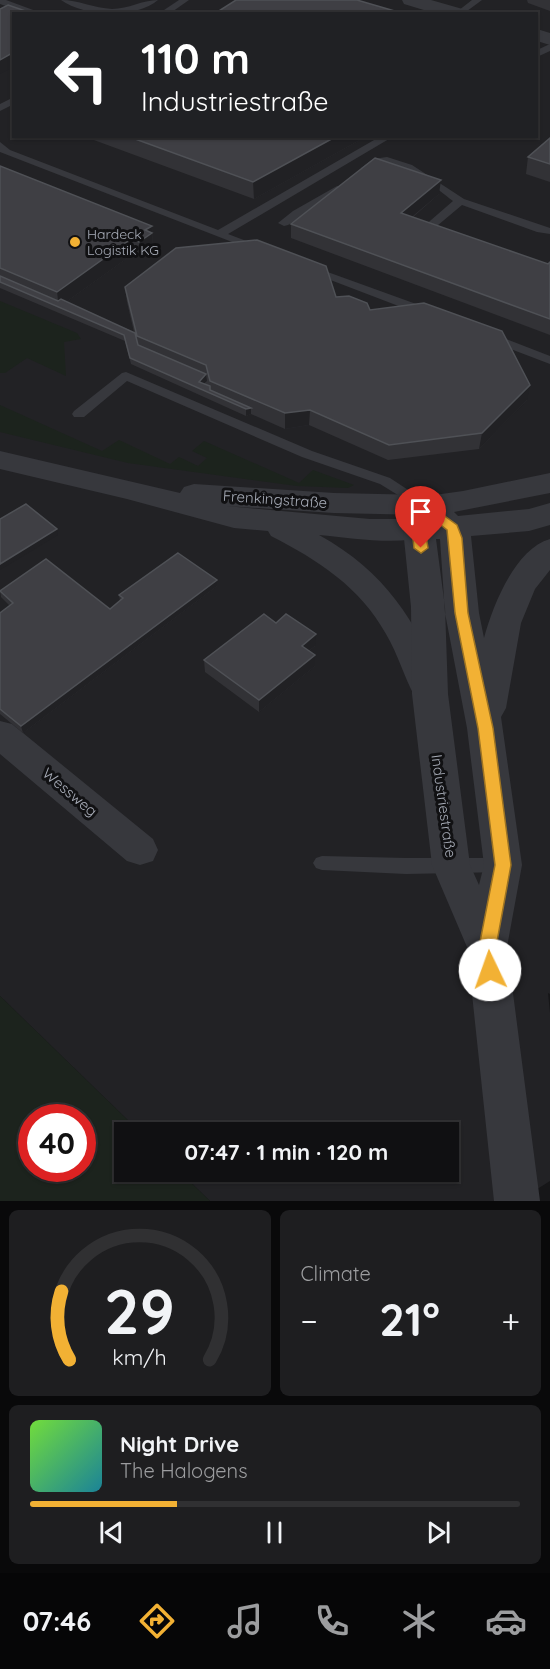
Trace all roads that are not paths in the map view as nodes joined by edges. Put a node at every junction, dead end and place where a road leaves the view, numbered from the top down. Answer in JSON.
{"nodes":[{"id":1,"x":65,"y":0,"type":"edge"},
{"id":2,"x":154,"y":0,"type":"edge"},
{"id":3,"x":185,"y":0,"type":"edge"},
{"id":4,"x":411,"y":0,"type":"edge"},
{"id":5,"x":478,"y":0,"type":"edge"},
{"id":6,"x":0,"y":1,"type":"edge"},
{"id":7,"x":34,"y":12,"type":"edge"},
{"id":8,"x":165,"y":12,"type":"edge"},
{"id":9,"x":455,"y":12,"type":"edge"},
{"id":10,"x":460,"y":12,"type":"edge"},
{"id":11,"x":386,"y":138,"type":"edge"},
{"id":12,"x":0,"y":145,"type":"edge"},
{"id":13,"x":460,"y":201,"type":"junction"},
{"id":14,"x":284,"y":224,"type":"dead end"},
{"id":15,"x":427,"y":229,"type":"edge"},
{"id":16,"x":550,"y":231,"type":"edge"},
{"id":17,"x":219,"y":234,"type":"junction"},
{"id":18,"x":274,"y":255,"type":"edge"},
{"id":19,"x":296,"y":263,"type":"edge"},
{"id":20,"x":439,"y":317,"type":"edge"},
{"id":21,"x":483,"y":334,"type":"edge"},
{"id":22,"x":550,"y":360,"type":"edge"},
{"id":23,"x":79,"y":414,"type":"dead end"},
{"id":24,"x":0,"y":460,"type":"edge"},
{"id":25,"x":550,"y":483,"type":"edge"},
{"id":26,"x":128,"y":489,"type":"junction"},
{"id":27,"x":550,"y":514,"type":"edge"},
{"id":28,"x":421,"y":517,"type":"junction"},
{"id":29,"x":267,"y":522,"type":"junction"},
{"id":30,"x":453,"y":528,"type":"junction"},
{"id":31,"x":550,"y":549,"type":"edge"},
{"id":32,"x":430,"y":694,"type":"junction"},
{"id":33,"x":485,"y":728,"type":"junction"},
{"id":34,"x":0,"y":734,"type":"edge"},
{"id":35,"x":141,"y":850,"type":"dead end"},
{"id":36,"x":322,"y":863,"type":"dead end"},
{"id":37,"x":452,"y":864,"type":"junction"},
{"id":38,"x":503,"y":865,"type":"junction"},
{"id":39,"x":488,"y":947,"type":"junction"},
{"id":40,"x":517,"y":1201,"type":"edge"}],
"edges":[{"from":1,"to":2,"type":"lane"},
{"from":3,"to":8,"type":"lane"},
{"from":4,"to":9,"type":"street"},
{"from":5,"to":10,"type":"lane"},
{"from":6,"to":7,"type":"lane"},
{"from":11,"to":17,"type":"lane"},
{"from":12,"to":17,"type":"lane"},
{"from":13,"to":14,"type":"lane"},
{"from":13,"to":15,"type":"lane"},
{"from":13,"to":16,"type":"lane"},
{"from":17,"to":18,"type":"lane"},
{"from":19,"to":20,"type":"lane"},
{"from":21,"to":22,"type":"lane"},
{"from":23,"to":28,"type":"lane"},
{"from":24,"to":26,"type":"street","name":"Frenkingstraße"},
{"from":25,"to":28,"type":"street"},
{"from":26,"to":28,"type":"street","name":"Frenkingstraße"},
{"from":26,"to":29,"type":"street","name":"Frenkingstraße"},
{"from":27,"to":30,"type":"street"},
{"from":28,"to":29,"type":"street","name":"Frenkingstraße"},
{"from":28,"to":30,"type":"street"},
{"from":28,"to":32,"type":"street","name":"Industriestraße"},
{"from":29,"to":32,"type":"street","name":"Industriestraße"},
{"from":30,"to":33,"type":"street","name":"Industriestraße"},
{"from":31,"to":33,"type":"street","name":"Industriestraße"},
{"from":32,"to":37,"type":"street","name":"Industriestraße"},
{"from":33,"to":38,"type":"street","name":"Industriestraße"},
{"from":34,"to":35,"type":"street","name":"Wessweg"},
{"from":36,"to":37,"type":"lane"},
{"from":37,"to":38,"type":"lane"},
{"from":37,"to":39,"type":"street","name":"Industriestraße"},
{"from":38,"to":39,"type":"street","name":"Industriestraße"},
{"from":39,"to":40,"type":"street","name":"Industriestraße"}]}
